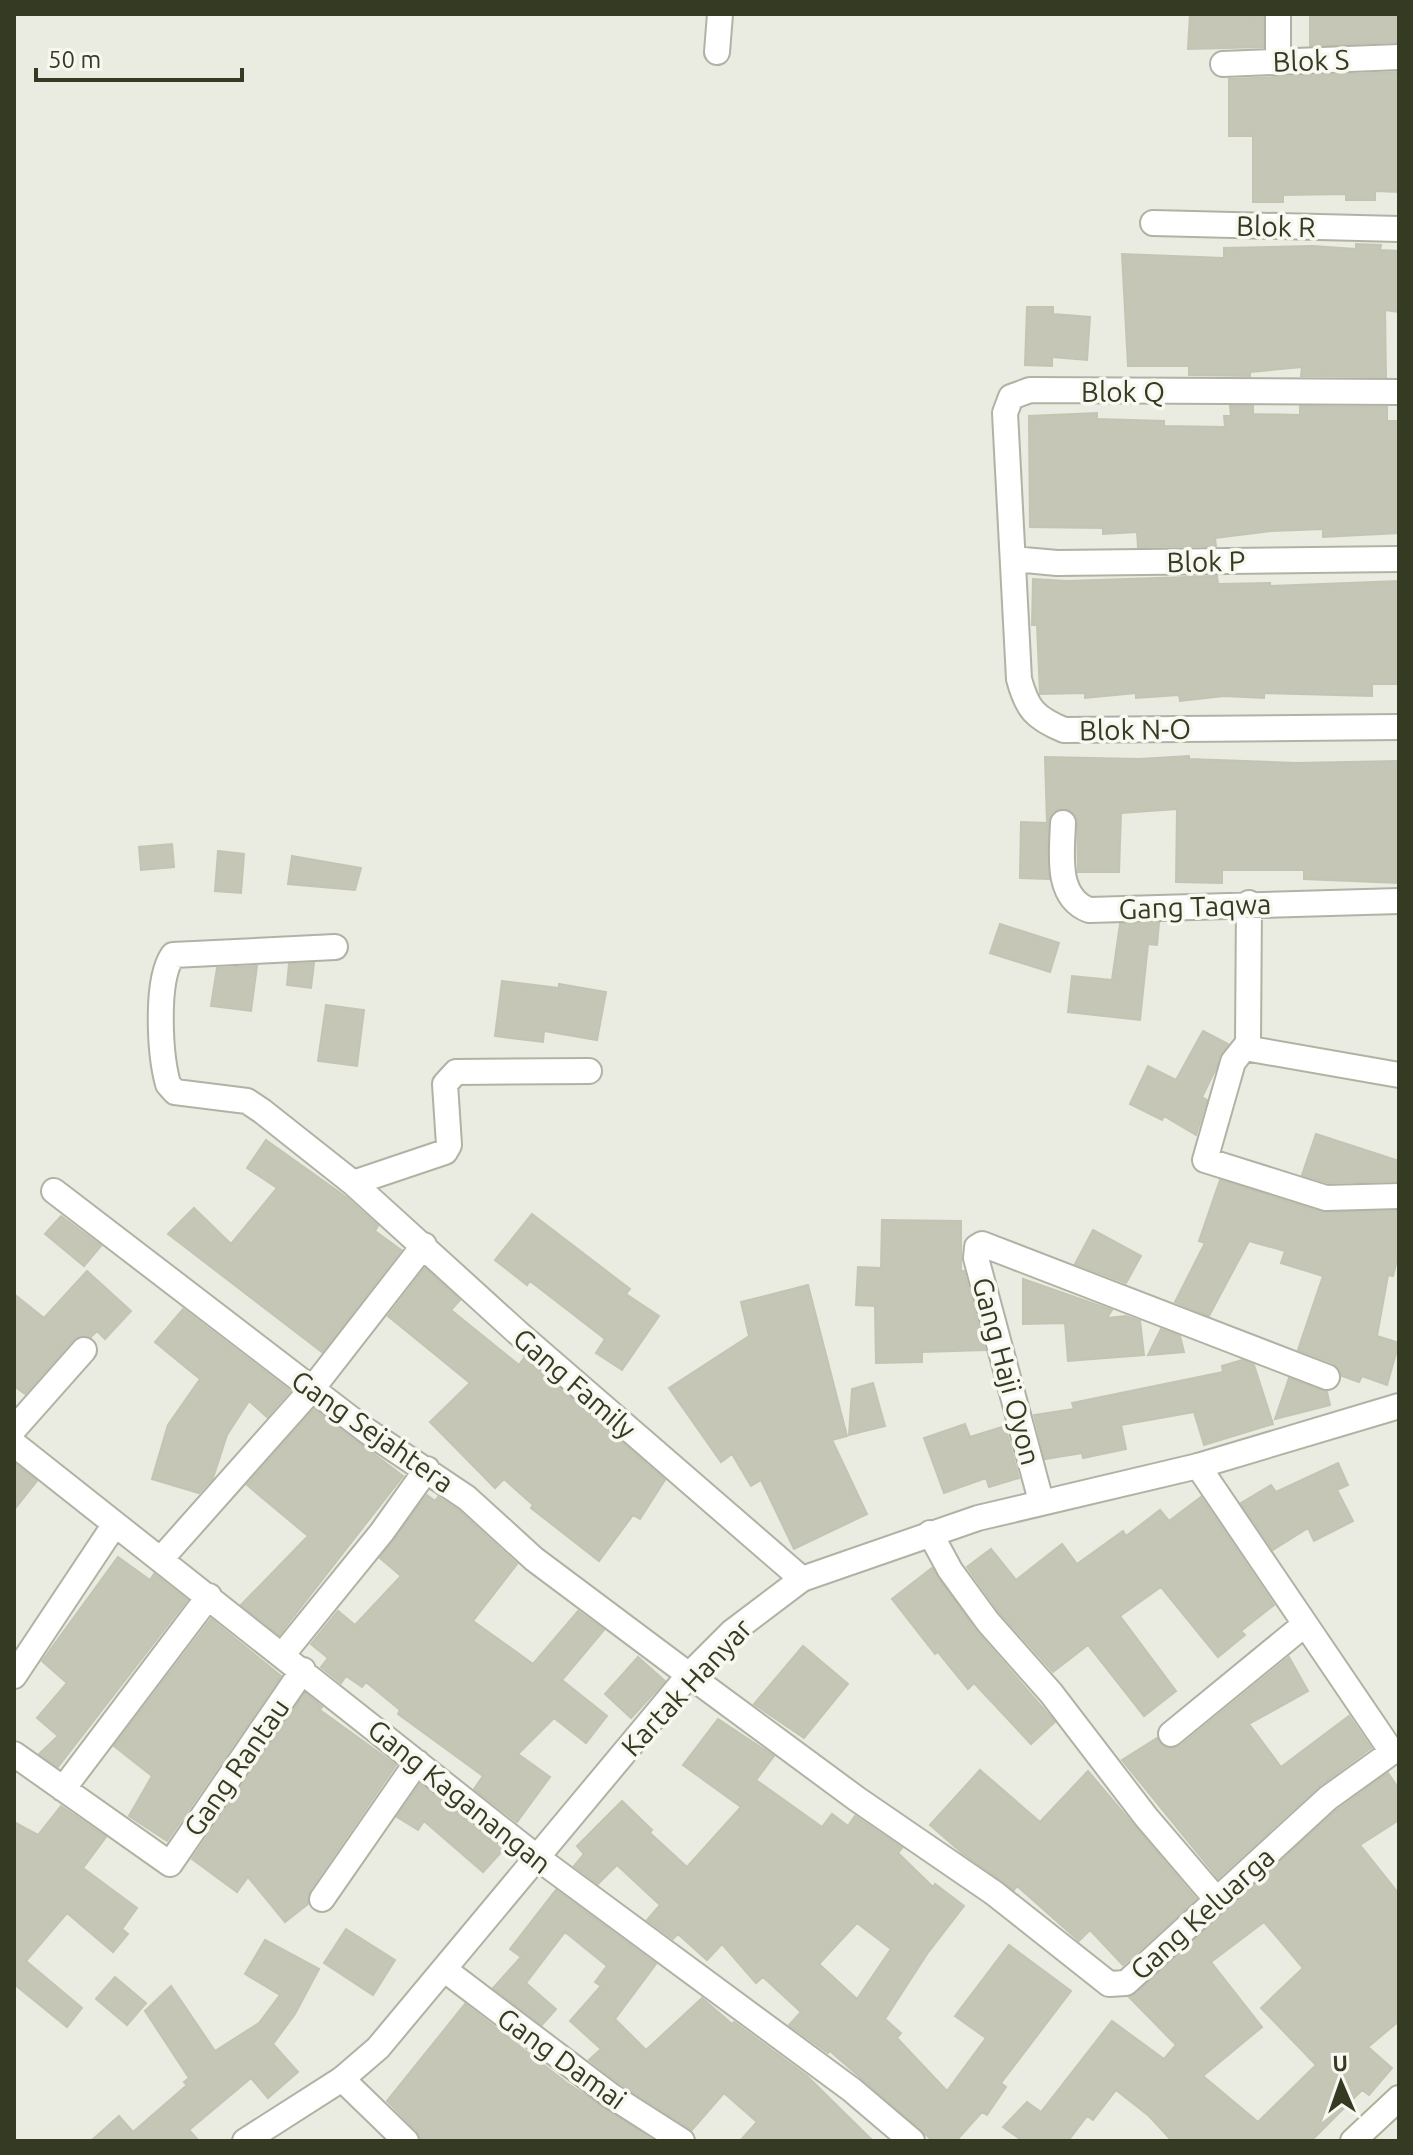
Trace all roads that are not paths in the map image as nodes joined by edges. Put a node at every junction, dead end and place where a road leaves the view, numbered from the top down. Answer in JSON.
{"nodes":[{"id":1,"x":720,"y":14,"type":"edge"},
{"id":2,"x":1278,"y":14,"type":"edge"},
{"id":3,"x":717,"y":52,"type":"dead end"},
{"id":4,"x":1399,"y":57,"type":"edge"},
{"id":5,"x":1278,"y":61,"type":"junction"},
{"id":6,"x":1223,"y":64,"type":"dead end"},
{"id":7,"x":1153,"y":223,"type":"dead end"},
{"id":8,"x":1399,"y":229,"type":"edge"},
{"id":9,"x":1399,"y":392,"type":"edge"},
{"id":10,"x":1014,"y":559,"type":"junction"},
{"id":11,"x":1399,"y":559,"type":"edge"},
{"id":12,"x":1399,"y":727,"type":"edge"},
{"id":13,"x":1063,"y":823,"type":"dead end"},
{"id":14,"x":1399,"y":901,"type":"edge"},
{"id":15,"x":1249,"y":903,"type":"junction"},
{"id":16,"x":335,"y":947,"type":"dead end"},
{"id":17,"x":1245,"y":1048,"type":"junction"},
{"id":18,"x":589,"y":1071,"type":"dead end"},
{"id":19,"x":1399,"y":1075,"type":"edge"},
{"id":20,"x":353,"y":1183,"type":"junction"},
{"id":21,"x":54,"y":1191,"type":"dead end"},
{"id":22,"x":1399,"y":1196,"type":"edge"},
{"id":23,"x":424,"y":1245,"type":"junction"},
{"id":24,"x":84,"y":1350,"type":"dead end"},
{"id":25,"x":1327,"y":1377,"type":"dead end"},
{"id":26,"x":312,"y":1389,"type":"junction"},
{"id":27,"x":1399,"y":1406,"type":"edge"},
{"id":28,"x":14,"y":1429,"type":"edge"},
{"id":29,"x":14,"y":1444,"type":"edge"},
{"id":30,"x":1198,"y":1466,"type":"junction"},
{"id":31,"x":427,"y":1469,"type":"junction"},
{"id":32,"x":1041,"y":1501,"type":"junction"},
{"id":33,"x":115,"y":1524,"type":"junction"},
{"id":34,"x":930,"y":1533,"type":"junction"},
{"id":35,"x":161,"y":1559,"type":"junction"},
{"id":36,"x":802,"y":1579,"type":"junction"},
{"id":37,"x":209,"y":1596,"type":"junction"},
{"id":38,"x":1304,"y":1625,"type":"junction"},
{"id":39,"x":283,"y":1654,"type":"junction"},
{"id":40,"x":303,"y":1670,"type":"junction"},
{"id":41,"x":689,"y":1675,"type":"junction"},
{"id":42,"x":14,"y":1676,"type":"edge"},
{"id":43,"x":1171,"y":1734,"type":"dead end"},
{"id":44,"x":14,"y":1754,"type":"edge"},
{"id":45,"x":1396,"y":1756,"type":"edge"},
{"id":46,"x":417,"y":1762,"type":"junction"},
{"id":47,"x":63,"y":1789,"type":"junction"},
{"id":48,"x":535,"y":1856,"type":"junction"},
{"id":49,"x":322,"y":1899,"type":"dead end"},
{"id":50,"x":1217,"y":1900,"type":"junction"},
{"id":51,"x":445,"y":1970,"type":"junction"},
{"id":52,"x":342,"y":2079,"type":"junction"},
{"id":53,"x":1399,"y":2098,"type":"edge"},
{"id":54,"x":245,"y":2141,"type":"edge"},
{"id":55,"x":406,"y":2141,"type":"edge"},
{"id":56,"x":682,"y":2141,"type":"edge"},
{"id":57,"x":912,"y":2141,"type":"edge"},
{"id":58,"x":1353,"y":2141,"type":"edge"}],
"edges":[{"from":1,"to":3,"type":"street"},
{"from":2,"to":5,"type":"street"},
{"from":4,"to":5,"type":"street","name":"Blok S"},
{"from":5,"to":6,"type":"street","name":"Blok S"},
{"from":7,"to":8,"type":"street","name":"Blok R"},
{"from":9,"to":10,"type":"street","name":"Blok Q"},
{"from":10,"to":11,"type":"street","name":"Blok P"},
{"from":10,"to":12,"type":"street","name":"Blok N-O"},
{"from":13,"to":15,"type":"street","name":"Gang Taqwa"},
{"from":14,"to":15,"type":"street","name":"Gang Taqwa"},
{"from":15,"to":17,"type":"street"},
{"from":16,"to":20,"type":"street","name":"Gang Family"},
{"from":17,"to":19,"type":"street"},
{"from":17,"to":22,"type":"street"},
{"from":18,"to":20,"type":"street"},
{"from":20,"to":23,"type":"street","name":"Gang Family"},
{"from":21,"to":26,"type":"street","name":"Gang Sejahtera"},
{"from":23,"to":26,"type":"street"},
{"from":23,"to":36,"type":"street","name":"Gang Family"},
{"from":24,"to":28,"type":"street"},
{"from":25,"to":32,"type":"street","name":"Gang Haji Oyon"},
{"from":26,"to":31,"type":"street","name":"Gang Sejahtera"},
{"from":26,"to":35,"type":"street"},
{"from":27,"to":30,"type":"street","name":"Kartak Hanyar"},
{"from":29,"to":33,"type":"street","name":"Gang Kaganangan"},
{"from":30,"to":32,"type":"street","name":"Kartak Hanyar"},
{"from":30,"to":38,"type":"street","name":"Gang Keluarga"},
{"from":31,"to":39,"type":"street"},
{"from":31,"to":41,"type":"street","name":"Gang Sejahtera"},
{"from":32,"to":34,"type":"street","name":"Kartak Hanyar"},
{"from":33,"to":35,"type":"street","name":"Gang Kaganangan"},
{"from":33,"to":42,"type":"street"},
{"from":34,"to":36,"type":"street","name":"Kartak Hanyar"},
{"from":34,"to":50,"type":"street"},
{"from":35,"to":37,"type":"street","name":"Gang Kaganangan"},
{"from":36,"to":41,"type":"street","name":"Kartak Hanyar"},
{"from":37,"to":39,"type":"street","name":"Gang Kaganangan"},
{"from":37,"to":47,"type":"street"},
{"from":38,"to":43,"type":"street"},
{"from":38,"to":45,"type":"street","name":"Gang Keluarga"},
{"from":39,"to":40,"type":"street","name":"Gang Kaganangan"},
{"from":40,"to":46,"type":"street","name":"Gang Kaganangan"},
{"from":40,"to":47,"type":"street","name":"Gang Rantau"},
{"from":41,"to":48,"type":"street","name":"Kartak Hanyar"},
{"from":41,"to":50,"type":"street","name":"Gang Keluarga"},
{"from":44,"to":47,"type":"street"},
{"from":45,"to":50,"type":"street","name":"Gang Keluarga"},
{"from":46,"to":48,"type":"street","name":"Gang Kaganangan"},
{"from":46,"to":49,"type":"street"},
{"from":48,"to":51,"type":"street","name":"Kartak Hanyar"},
{"from":48,"to":57,"type":"street","name":"Gang Kaganangan"},
{"from":51,"to":52,"type":"street","name":"Kartak Hanyar"},
{"from":51,"to":56,"type":"street","name":"Gang Damai"},
{"from":52,"to":54,"type":"street","name":"Kartak Hanyar"},
{"from":52,"to":55,"type":"street"},
{"from":53,"to":58,"type":"street"}]}
